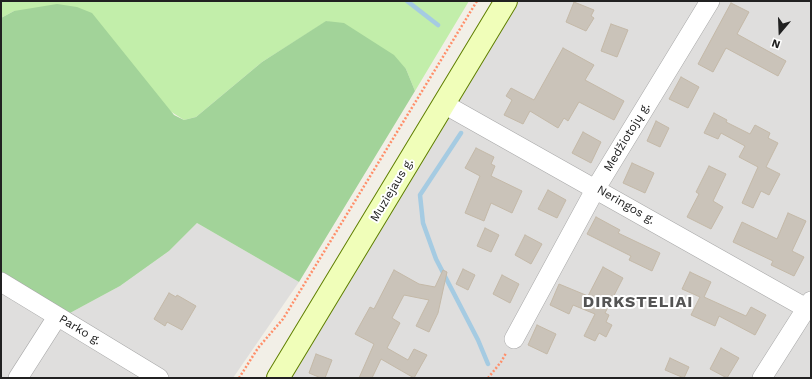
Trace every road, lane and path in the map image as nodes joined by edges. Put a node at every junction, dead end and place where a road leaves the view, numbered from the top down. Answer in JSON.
{"nodes":[{"id":1,"x":477,"y":1,"type":"edge"},
{"id":2,"x":506,"y":1,"type":"edge"},
{"id":3,"x":710,"y":1,"type":"edge"},
{"id":4,"x":444,"y":104,"type":"junction"},
{"id":5,"x":596,"y":188,"type":"junction"},
{"id":6,"x":1,"y":282,"type":"edge"},
{"id":7,"x":809,"y":305,"type":"edge"},
{"id":8,"x":57,"y":316,"type":"junction"},
{"id":9,"x":514,"y":339,"type":"joint"},
{"id":10,"x":18,"y":378,"type":"edge"},
{"id":11,"x":160,"y":378,"type":"edge"},
{"id":12,"x":239,"y":378,"type":"edge"},
{"id":13,"x":278,"y":378,"type":"edge"},
{"id":14,"x":488,"y":378,"type":"edge"},
{"id":15,"x":762,"y":378,"type":"edge"}],
"edges":[{"from":1,"to":12,"type":"path"},
{"from":2,"to":4,"type":"main road","name":"Muziejaus g."},
{"from":3,"to":5,"type":"street","name":"Medžiotojų g."},
{"from":4,"to":5,"type":"street","name":"Neringos g."},
{"from":4,"to":13,"type":"main road","name":"Muziejaus g."},
{"from":5,"to":7,"type":"street","name":"Neringos g."},
{"from":5,"to":9,"type":"street","name":"Medžiotojų g."},
{"from":6,"to":8,"type":"street","name":"Parko g."},
{"from":7,"to":15,"type":"street"},
{"from":8,"to":10,"type":"street"},
{"from":8,"to":11,"type":"street","name":"Parko g."},
{"from":9,"to":14,"type":"path"}]}
